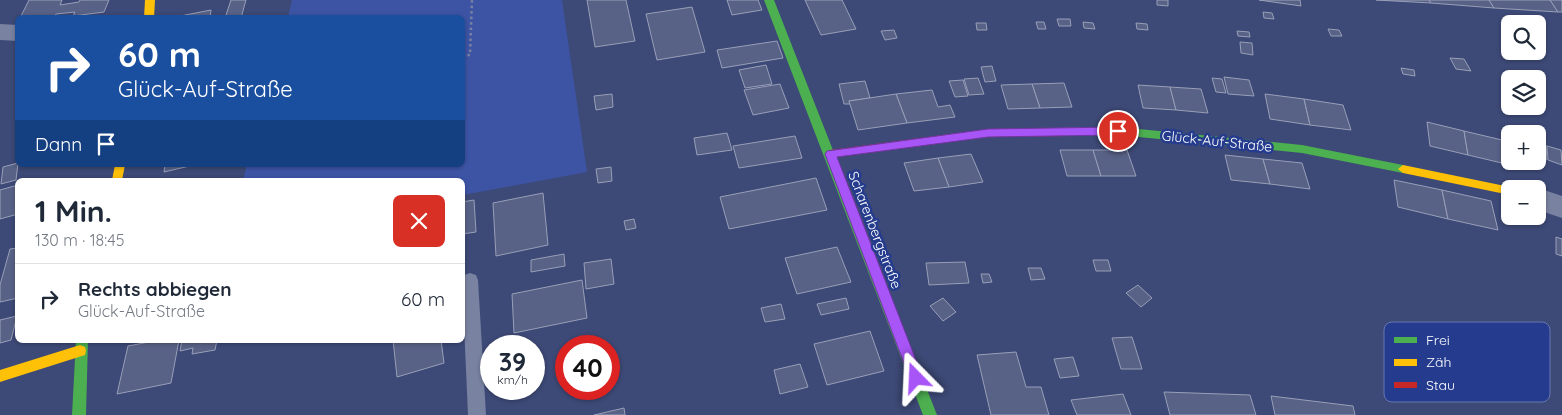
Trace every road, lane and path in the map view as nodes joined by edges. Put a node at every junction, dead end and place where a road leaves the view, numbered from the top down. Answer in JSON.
{"nodes":[{"id":1,"x":150,"y":0,"type":"edge"},
{"id":2,"x":472,"y":0,"type":"edge"},
{"id":3,"x":769,"y":0,"type":"edge"},
{"id":4,"x":149,"y":15,"type":"edge"},
{"id":5,"x":0,"y":32,"type":"edge"},
{"id":6,"x":15,"y":33,"type":"edge"},
{"id":7,"x":465,"y":56,"type":"edge"},
{"id":8,"x":830,"y":154,"type":"junction"},
{"id":9,"x":1501,"y":188,"type":"edge"},
{"id":10,"x":1546,"y":202,"type":"edge"},
{"id":11,"x":1562,"y":207,"type":"edge"},
{"id":12,"x":470,"y":280,"type":"dead end"},
{"id":13,"x":81,"y":345,"type":"edge"},
{"id":14,"x":0,"y":376,"type":"edge"},
{"id":15,"x":80,"y":415,"type":"edge"},
{"id":16,"x":477,"y":415,"type":"edge"},
{"id":17,"x":930,"y":415,"type":"edge"}],
"edges":[{"from":1,"to":4,"type":"street"},
{"from":2,"to":7,"type":"path"},
{"from":3,"to":8,"type":"street","name":"Scharenbergstraße"},
{"from":5,"to":6,"type":"street"},
{"from":8,"to":9,"type":"street","name":"Glück-Auf-Straße"},
{"from":8,"to":17,"type":"street","name":"Scharenbergstraße"},
{"from":10,"to":11,"type":"street"},
{"from":12,"to":16,"type":"lane"},
{"from":13,"to":14,"type":"street"},
{"from":13,"to":15,"type":"street"}]}
